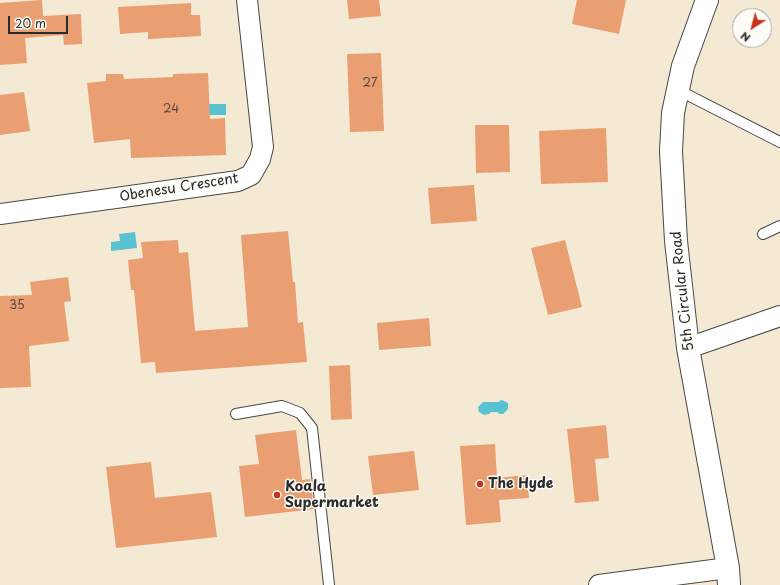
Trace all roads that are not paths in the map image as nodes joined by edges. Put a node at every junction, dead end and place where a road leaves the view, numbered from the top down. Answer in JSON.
{"nodes":[{"id":1,"x":247,"y":0,"type":"edge"},
{"id":2,"x":707,"y":0,"type":"edge"},
{"id":3,"x":678,"y":90,"type":"junction"},
{"id":4,"x":780,"y":142,"type":"edge"},
{"id":5,"x":0,"y":214,"type":"edge"},
{"id":6,"x":780,"y":226,"type":"edge"},
{"id":7,"x":763,"y":234,"type":"dead end"},
{"id":8,"x":780,"y":316,"type":"edge"},
{"id":9,"x":688,"y":348,"type":"junction"},
{"id":10,"x":236,"y":414,"type":"dead end"},
{"id":11,"x":728,"y":577,"type":"edge"},
{"id":12,"x":329,"y":585,"type":"edge"},
{"id":13,"x":598,"y":585,"type":"edge"}],
"edges":[{"from":1,"to":5,"type":"street","name":"Obenesu Crescent"},
{"from":2,"to":3,"type":"street","name":"5th Circular Road"},
{"from":3,"to":4,"type":"lane"},
{"from":3,"to":9,"type":"street","name":"5th Circular Road"},
{"from":6,"to":7,"type":"lane"},
{"from":8,"to":9,"type":"street"},
{"from":9,"to":11,"type":"street","name":"5th Circular Road"},
{"from":10,"to":12,"type":"lane"},
{"from":11,"to":13,"type":"street"}]}
